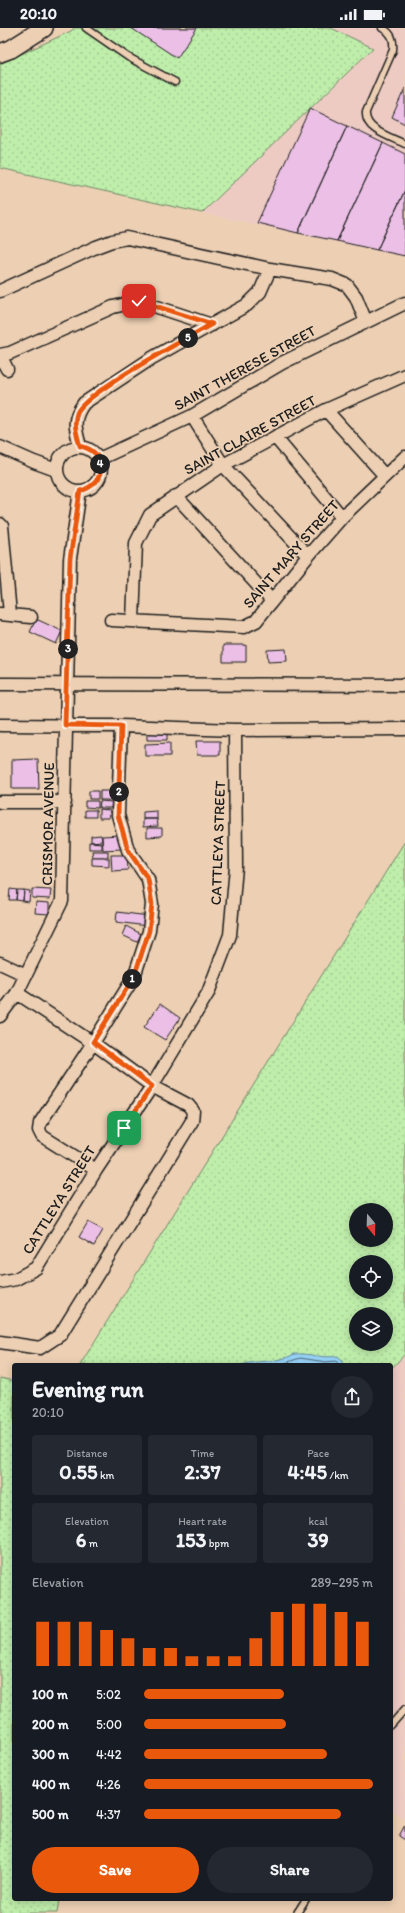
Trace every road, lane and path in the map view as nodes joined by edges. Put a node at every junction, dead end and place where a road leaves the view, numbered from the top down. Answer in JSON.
{"nodes":[{"id":1,"x":44,"y":28,"type":"edge"},
{"id":2,"x":86,"y":28,"type":"edge"},
{"id":3,"x":382,"y":28,"type":"edge"},
{"id":4,"x":0,"y":53,"type":"edge"},
{"id":5,"x":175,"y":82,"type":"dead end"},
{"id":6,"x":405,"y":144,"type":"edge"},
{"id":7,"x":270,"y":269,"type":"junction"},
{"id":8,"x":0,"y":291,"type":"edge"},
{"id":9,"x":405,"y":303,"type":"edge"},
{"id":10,"x":366,"y":322,"type":"junction"},
{"id":11,"x":212,"y":324,"type":"junction"},
{"id":12,"x":0,"y":355,"type":"edge"},
{"id":13,"x":7,"y":369,"type":"dead end"},
{"id":14,"x":405,"y":375,"type":"edge"},
{"id":15,"x":326,"y":410,"type":"junction"},
{"id":16,"x":192,"y":416,"type":"junction"},
{"id":17,"x":275,"y":437,"type":"junction"},
{"id":18,"x":80,"y":446,"type":"junction"},
{"id":19,"x":0,"y":447,"type":"edge"},
{"id":20,"x":405,"y":457,"type":"edge"},
{"id":21,"x":99,"y":459,"type":"junction"},
{"id":22,"x":223,"y":465,"type":"junction"},
{"id":23,"x":56,"y":470,"type":"junction"},
{"id":24,"x":385,"y":476,"type":"junction"},
{"id":25,"x":80,"y":491,"type":"junction"},
{"id":26,"x":176,"y":496,"type":"junction"},
{"id":27,"x":342,"y":517,"type":"junction"},
{"id":28,"x":0,"y":524,"type":"edge"},
{"id":29,"x":308,"y":556,"type":"junction"},
{"id":30,"x":272,"y":601,"type":"junction"},
{"id":31,"x":5,"y":614,"type":"edge"},
{"id":32,"x":31,"y":617,"type":"dead end"},
{"id":33,"x":111,"y":620,"type":"dead end"},
{"id":34,"x":133,"y":621,"type":"junction"},
{"id":35,"x":0,"y":684,"type":"edge"},
{"id":36,"x":66,"y":685,"type":"junction"},
{"id":37,"x":405,"y":685,"type":"edge"},
{"id":38,"x":0,"y":725,"type":"edge"},
{"id":39,"x":65,"y":725,"type":"junction"},
{"id":40,"x":121,"y":726,"type":"junction"},
{"id":41,"x":405,"y":729,"type":"edge"},
{"id":42,"x":235,"y":730,"type":"junction"},
{"id":43,"x":0,"y":802,"type":"edge"},
{"id":44,"x":65,"y":802,"type":"junction"},
{"id":45,"x":0,"y":963,"type":"edge"},
{"id":46,"x":26,"y":976,"type":"junction"},
{"id":47,"x":18,"y":993,"type":"junction"},
{"id":48,"x":0,"y":1016,"type":"edge"},
{"id":49,"x":93,"y":1042,"type":"junction"},
{"id":50,"x":152,"y":1086,"type":"junction"},
{"id":51,"x":96,"y":1170,"type":"junction"},
{"id":52,"x":0,"y":1282,"type":"edge"},
{"id":53,"x":0,"y":1342,"type":"edge"},
{"id":54,"x":405,"y":1709,"type":"edge"},
{"id":55,"x":393,"y":1723,"type":"edge"},
{"id":56,"x":305,"y":1901,"type":"edge"},
{"id":57,"x":297,"y":1913,"type":"edge"}],
"edges":[{"from":1,"to":4,"type":"street"},
{"from":2,"to":5,"type":"lane"},
{"from":3,"to":6,"type":"lane"},
{"from":7,"to":8,"type":"street"},
{"from":7,"to":10,"type":"street"},
{"from":7,"to":11,"type":"street"},
{"from":9,"to":10,"type":"street","name":"SAINT THERESE STREET"},
{"from":10,"to":16,"type":"street","name":"SAINT THERESE STREET"},
{"from":11,"to":12,"type":"street"},
{"from":11,"to":18,"type":"street"},
{"from":12,"to":13,"type":"street"},
{"from":14,"to":15,"type":"street","name":"SAINT CLAIRE STREET"},
{"from":15,"to":17,"type":"street","name":"SAINT CLAIRE STREET"},
{"from":15,"to":24,"type":"street"},
{"from":16,"to":21,"type":"street","name":"SAINT THERESE STREET"},
{"from":16,"to":22,"type":"street"},
{"from":17,"to":22,"type":"street","name":"SAINT CLAIRE STREET"},
{"from":17,"to":27,"type":"street"},
{"from":18,"to":21,"type":"street"},
{"from":18,"to":23,"type":"street"},
{"from":19,"to":23,"type":"street"},
{"from":20,"to":24,"type":"street","name":"SAINT MARY STREET"},
{"from":21,"to":25,"type":"street"},
{"from":22,"to":26,"type":"street","name":"SAINT CLAIRE STREET"},
{"from":22,"to":29,"type":"street"},
{"from":23,"to":25,"type":"street"},
{"from":24,"to":27,"type":"street","name":"SAINT MARY STREET"},
{"from":25,"to":36,"type":"street","name":"CRISMOR AVENUE"},
{"from":26,"to":30,"type":"street"},
{"from":26,"to":34,"type":"street","name":"SAINT CLAIRE STREET"},
{"from":27,"to":29,"type":"street","name":"SAINT MARY STREET"},
{"from":28,"to":31,"type":"street"},
{"from":29,"to":30,"type":"street","name":"SAINT MARY STREET"},
{"from":30,"to":34,"type":"street","name":"SAINT MARY STREET"},
{"from":31,"to":32,"type":"street"},
{"from":33,"to":34,"type":"street","name":"SAINT MARY STREET"},
{"from":35,"to":36,"type":"street"},
{"from":36,"to":37,"type":"street"},
{"from":36,"to":39,"type":"street","name":"CRISMOR AVENUE"},
{"from":38,"to":39,"type":"street"},
{"from":39,"to":40,"type":"street"},
{"from":39,"to":44,"type":"street","name":"CRISMOR AVENUE"},
{"from":40,"to":42,"type":"street"},
{"from":40,"to":49,"type":"street"},
{"from":41,"to":42,"type":"street"},
{"from":42,"to":50,"type":"street","name":"CATTLEYA STREET"},
{"from":43,"to":44,"type":"street"},
{"from":44,"to":46,"type":"street","name":"CRISMOR AVENUE"},
{"from":45,"to":46,"type":"street"},
{"from":46,"to":47,"type":"street","name":"CRISMOR AVENUE"},
{"from":47,"to":48,"type":"street","name":"CRISMOR AVENUE"},
{"from":47,"to":49,"type":"street"},
{"from":49,"to":50,"type":"street"},
{"from":49,"to":51,"type":"street"},
{"from":50,"to":51,"type":"street","name":"CATTLEYA STREET"},
{"from":50,"to":53,"type":"street"},
{"from":51,"to":52,"type":"street","name":"CATTLEYA STREET"},
{"from":54,"to":55,"type":"lane"},
{"from":56,"to":57,"type":"lane"}]}
